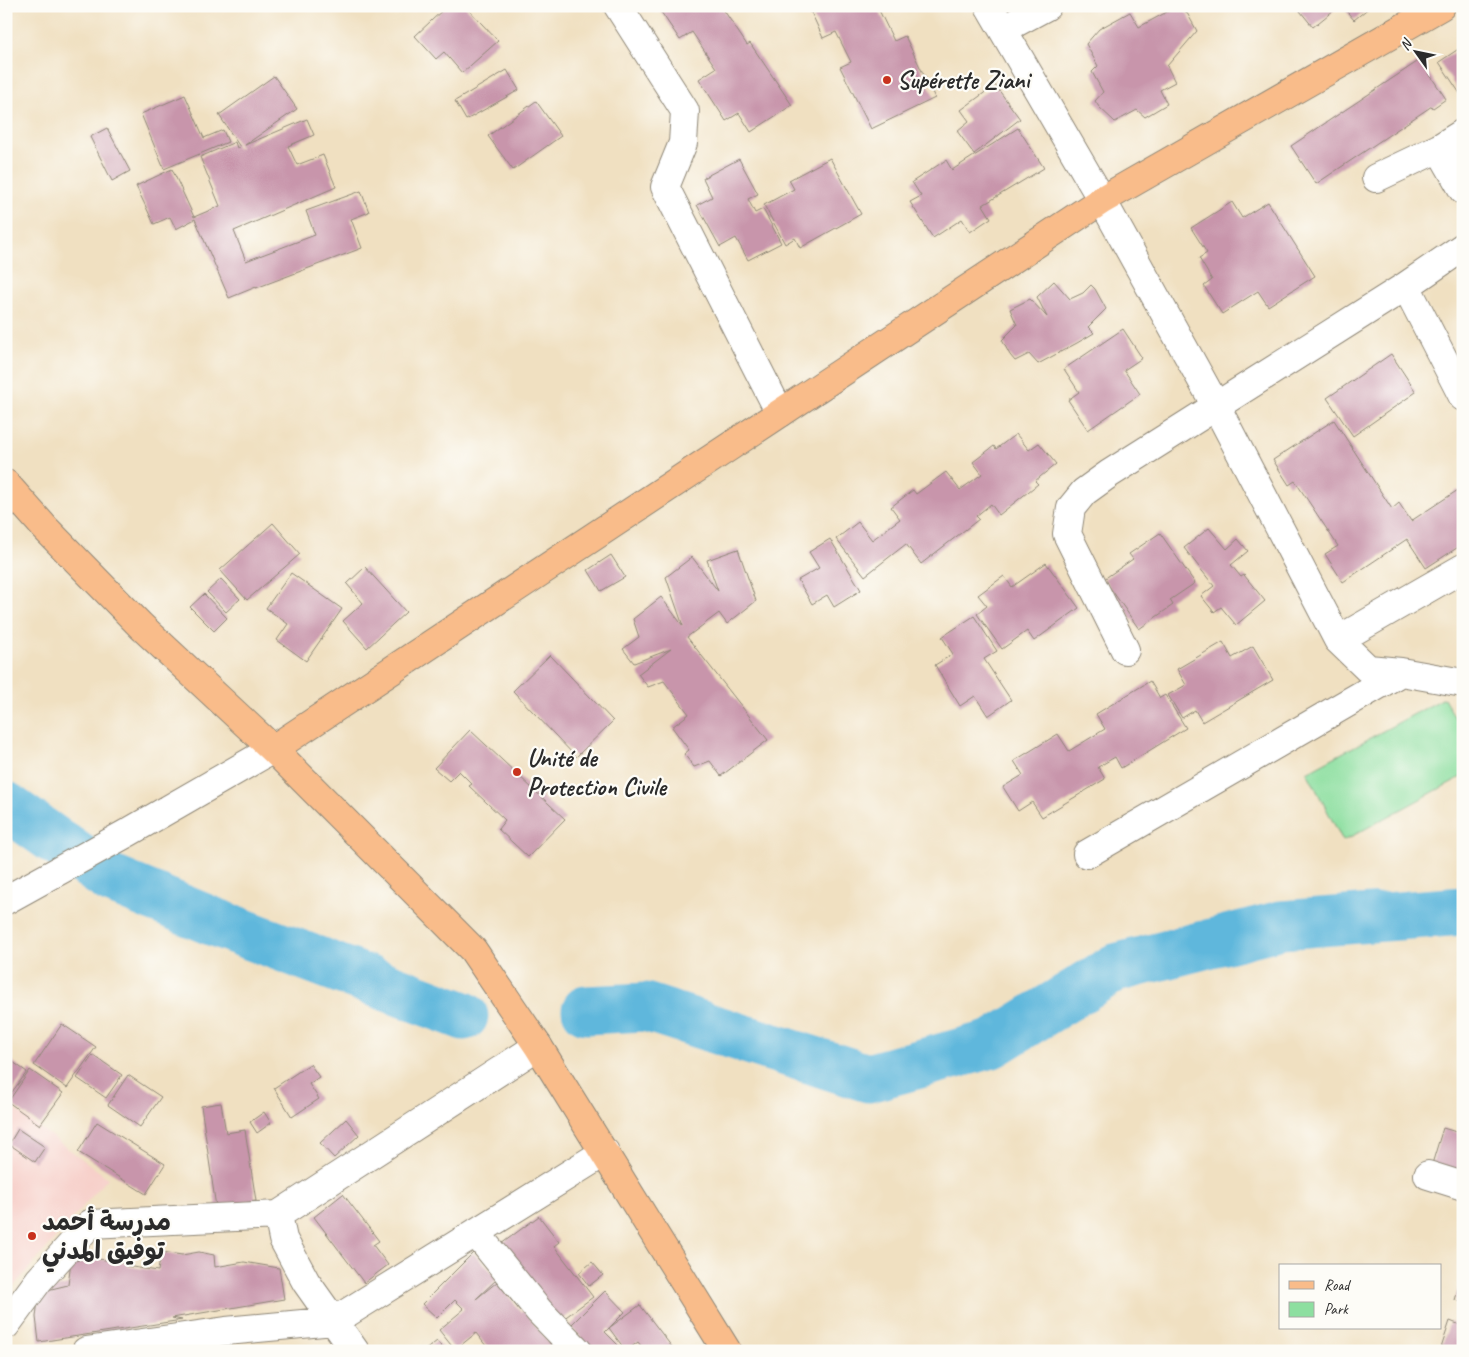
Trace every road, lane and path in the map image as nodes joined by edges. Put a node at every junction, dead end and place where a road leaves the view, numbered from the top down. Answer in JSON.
{"nodes":[{"id":1,"x":618,"y":6,"type":"edge"},
{"id":2,"x":989,"y":6,"type":"edge"},
{"id":3,"x":1047,"y":6,"type":"edge"},
{"id":4,"x":1441,"y":6,"type":"edge"},
{"id":5,"x":1004,"y":29,"type":"junction"},
{"id":6,"x":1463,"y":134,"type":"edge"},
{"id":7,"x":1439,"y":148,"type":"junction"},
{"id":8,"x":1376,"y":178,"type":"dead end"},
{"id":9,"x":1463,"y":190,"type":"edge"},
{"id":10,"x":1102,"y":200,"type":"junction"},
{"id":11,"x":1463,"y":247,"type":"edge"},
{"id":12,"x":1406,"y":286,"type":"junction"},
{"id":13,"x":1463,"y":398,"type":"edge"},
{"id":14,"x":1216,"y":406,"type":"junction"},
{"id":15,"x":780,"y":413,"type":"junction"},
{"id":16,"x":6,"y":484,"type":"edge"},
{"id":17,"x":1463,"y":568,"type":"edge"},
{"id":18,"x":1338,"y":640,"type":"junction"},
{"id":19,"x":1125,"y":650,"type":"dead end"},
{"id":20,"x":1401,"y":672,"type":"junction"},
{"id":21,"x":1463,"y":683,"type":"edge"},
{"id":22,"x":273,"y":749,"type":"junction"},
{"id":23,"x":1087,"y":854,"type":"dead end"},
{"id":24,"x":6,"y":900,"type":"edge"},
{"id":25,"x":538,"y":1046,"type":"junction"},
{"id":26,"x":605,"y":1152,"type":"junction"},
{"id":27,"x":1428,"y":1175,"type":"dead end"},
{"id":28,"x":1463,"y":1186,"type":"edge"},
{"id":29,"x":278,"y":1216,"type":"junction"},
{"id":30,"x":476,"y":1233,"type":"junction"},
{"id":31,"x":334,"y":1321,"type":"junction"},
{"id":32,"x":6,"y":1325,"type":"edge"},
{"id":33,"x":226,"y":1341,"type":"edge"},
{"id":34,"x":86,"y":1351,"type":"edge"},
{"id":35,"x":355,"y":1351,"type":"edge"},
{"id":36,"x":578,"y":1351,"type":"edge"},
{"id":37,"x":727,"y":1351,"type":"edge"}],
"edges":[{"from":1,"to":15,"type":"street"},
{"from":2,"to":5,"type":"street"},
{"from":3,"to":5,"type":"street"},
{"from":4,"to":10,"type":"main road"},
{"from":5,"to":10,"type":"street"},
{"from":6,"to":7,"type":"street"},
{"from":7,"to":8,"type":"street"},
{"from":7,"to":9,"type":"street"},
{"from":10,"to":14,"type":"street"},
{"from":10,"to":15,"type":"main road"},
{"from":11,"to":12,"type":"street"},
{"from":12,"to":13,"type":"street"},
{"from":12,"to":14,"type":"street"},
{"from":14,"to":18,"type":"street"},
{"from":14,"to":19,"type":"street"},
{"from":15,"to":22,"type":"main road"},
{"from":16,"to":22,"type":"main road"},
{"from":17,"to":18,"type":"street"},
{"from":18,"to":20,"type":"street"},
{"from":20,"to":21,"type":"street"},
{"from":20,"to":23,"type":"street"},
{"from":22,"to":24,"type":"street"},
{"from":22,"to":25,"type":"main road"},
{"from":25,"to":26,"type":"main road"},
{"from":25,"to":29,"type":"street"},
{"from":26,"to":30,"type":"street"},
{"from":26,"to":37,"type":"main road"},
{"from":27,"to":28,"type":"street"},
{"from":29,"to":31,"type":"street"},
{"from":29,"to":32,"type":"street"},
{"from":30,"to":31,"type":"street"},
{"from":30,"to":36,"type":"street"},
{"from":31,"to":33,"type":"street"},
{"from":31,"to":35,"type":"street"},
{"from":33,"to":34,"type":"street"}]}
